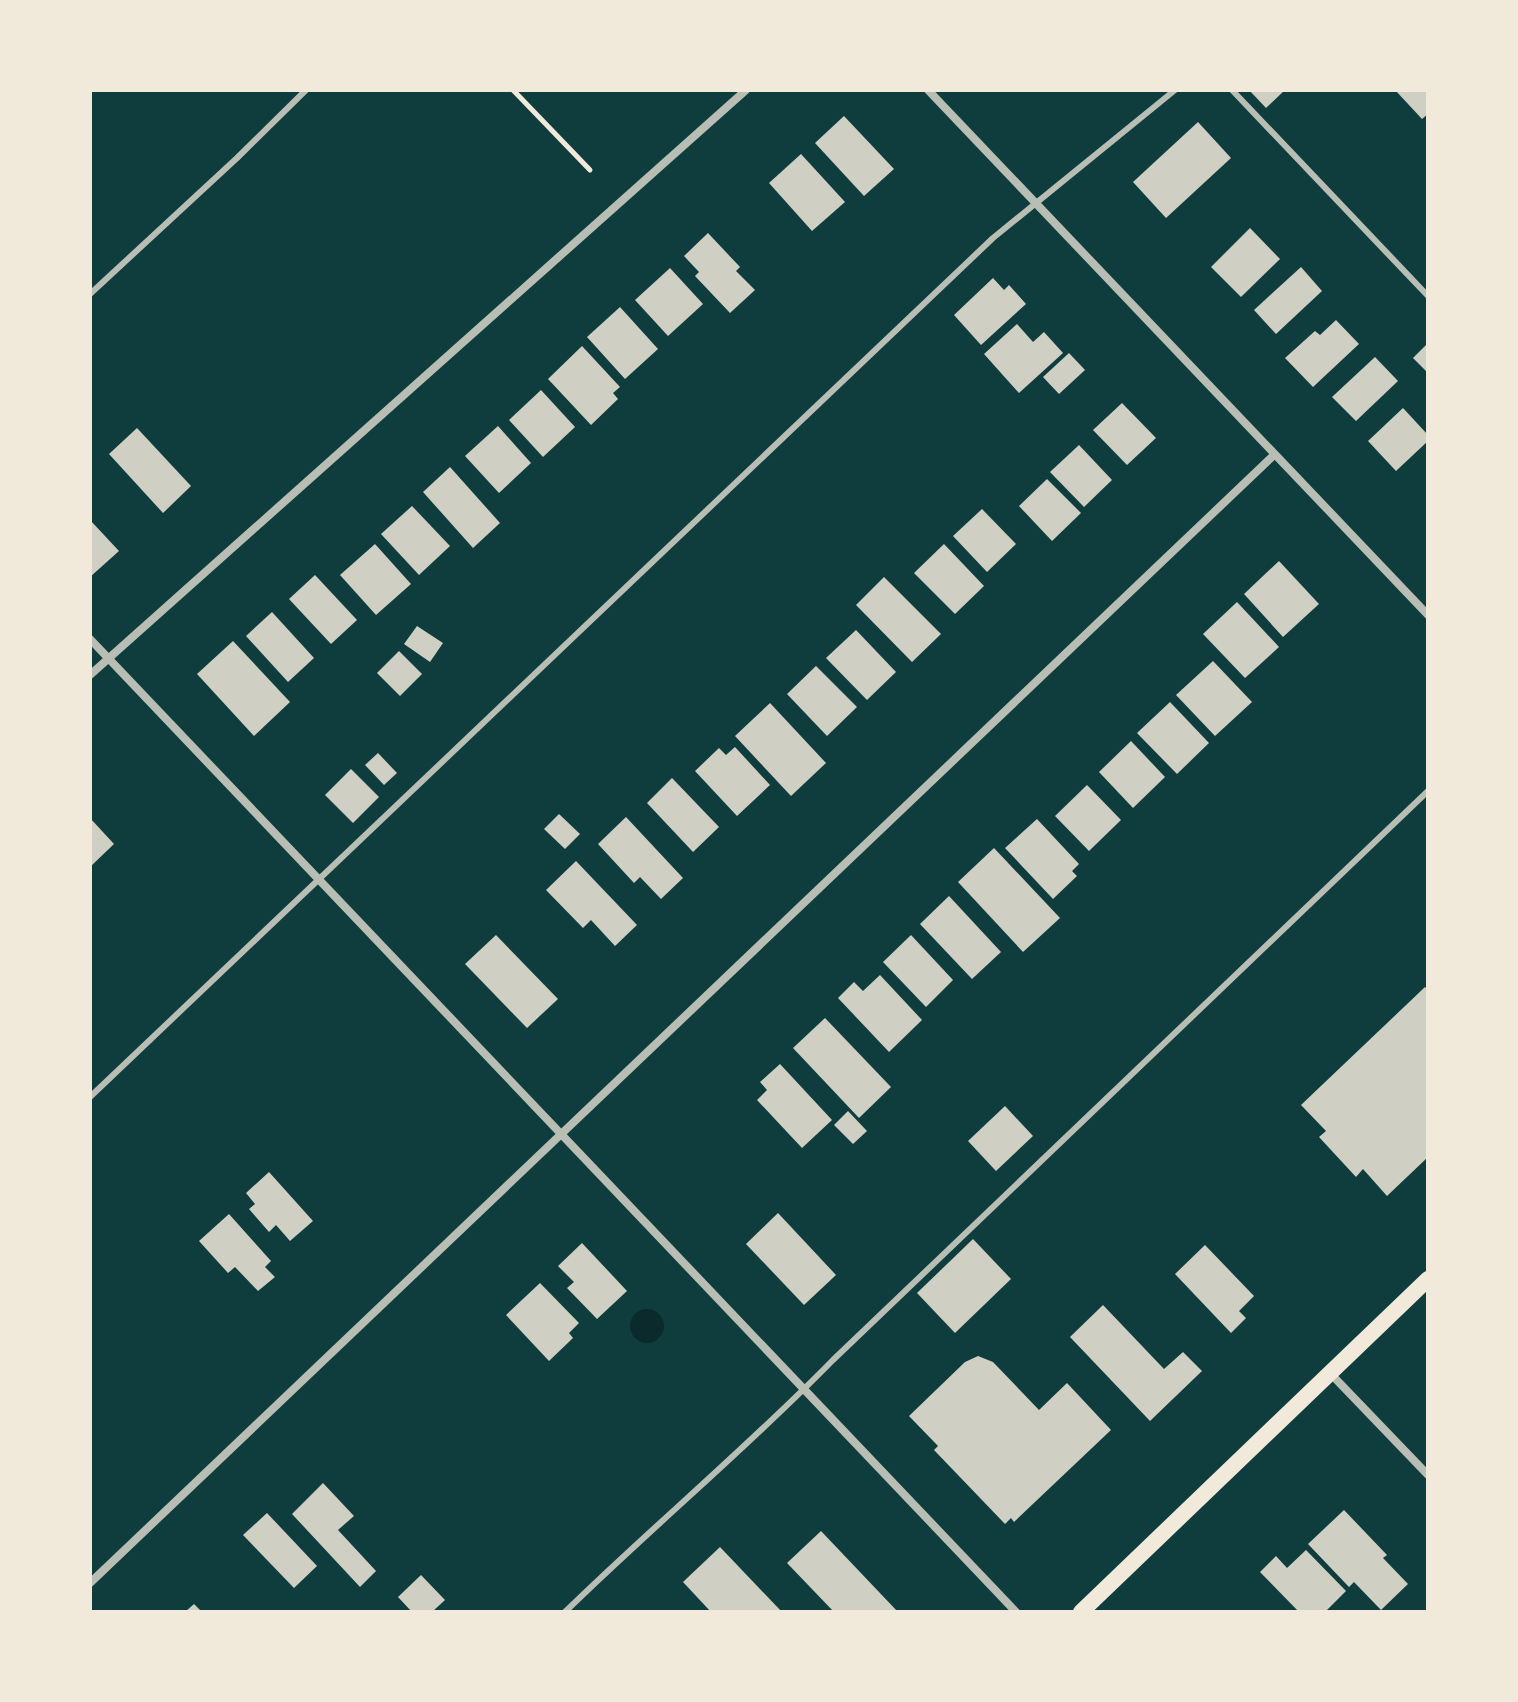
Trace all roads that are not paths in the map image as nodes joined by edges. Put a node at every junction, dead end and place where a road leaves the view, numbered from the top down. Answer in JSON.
{"nodes":[{"id":1,"x":306,"y":90,"type":"edge"},
{"id":2,"x":746,"y":90,"type":"edge"},
{"id":3,"x":928,"y":90,"type":"edge"},
{"id":4,"x":1175,"y":90,"type":"edge"},
{"id":5,"x":1232,"y":90,"type":"edge"},
{"id":6,"x":1035,"y":203,"type":"junction"},
{"id":7,"x":90,"y":294,"type":"edge"},
{"id":8,"x":1428,"y":296,"type":"edge"},
{"id":9,"x":1274,"y":455,"type":"junction"},
{"id":10,"x":1428,"y":615,"type":"edge"},
{"id":11,"x":90,"y":639,"type":"edge"},
{"id":12,"x":108,"y":659,"type":"junction"},
{"id":13,"x":90,"y":675,"type":"edge"},
{"id":14,"x":1428,"y":791,"type":"edge"},
{"id":15,"x":319,"y":880,"type":"junction"},
{"id":16,"x":90,"y":1097,"type":"edge"},
{"id":17,"x":562,"y":1135,"type":"junction"},
{"id":18,"x":1428,"y":1279,"type":"edge"},
{"id":19,"x":1329,"y":1372,"type":"junction"},
{"id":20,"x":803,"y":1391,"type":"junction"},
{"id":21,"x":1428,"y":1475,"type":"edge"},
{"id":22,"x":90,"y":1583,"type":"edge"},
{"id":23,"x":565,"y":1612,"type":"edge"},
{"id":24,"x":1016,"y":1612,"type":"edge"},
{"id":25,"x":1081,"y":1612,"type":"edge"}],
"edges":[{"from":1,"to":7,"type":"lane"},
{"from":2,"to":12,"type":"street"},
{"from":3,"to":6,"type":"street"},
{"from":4,"to":6,"type":"lane"},
{"from":5,"to":8,"type":"lane"},
{"from":6,"to":9,"type":"street"},
{"from":6,"to":15,"type":"lane"},
{"from":9,"to":10,"type":"street"},
{"from":9,"to":17,"type":"street"},
{"from":11,"to":12,"type":"street"},
{"from":12,"to":13,"type":"street"},
{"from":12,"to":15,"type":"street"},
{"from":14,"to":20,"type":"lane"},
{"from":15,"to":16,"type":"lane"},
{"from":15,"to":17,"type":"street"},
{"from":17,"to":20,"type":"street"},
{"from":17,"to":22,"type":"street"},
{"from":18,"to":19,"type":"main road"},
{"from":19,"to":21,"type":"street"},
{"from":19,"to":25,"type":"main road"},
{"from":20,"to":23,"type":"lane"},
{"from":20,"to":24,"type":"street"}]}
